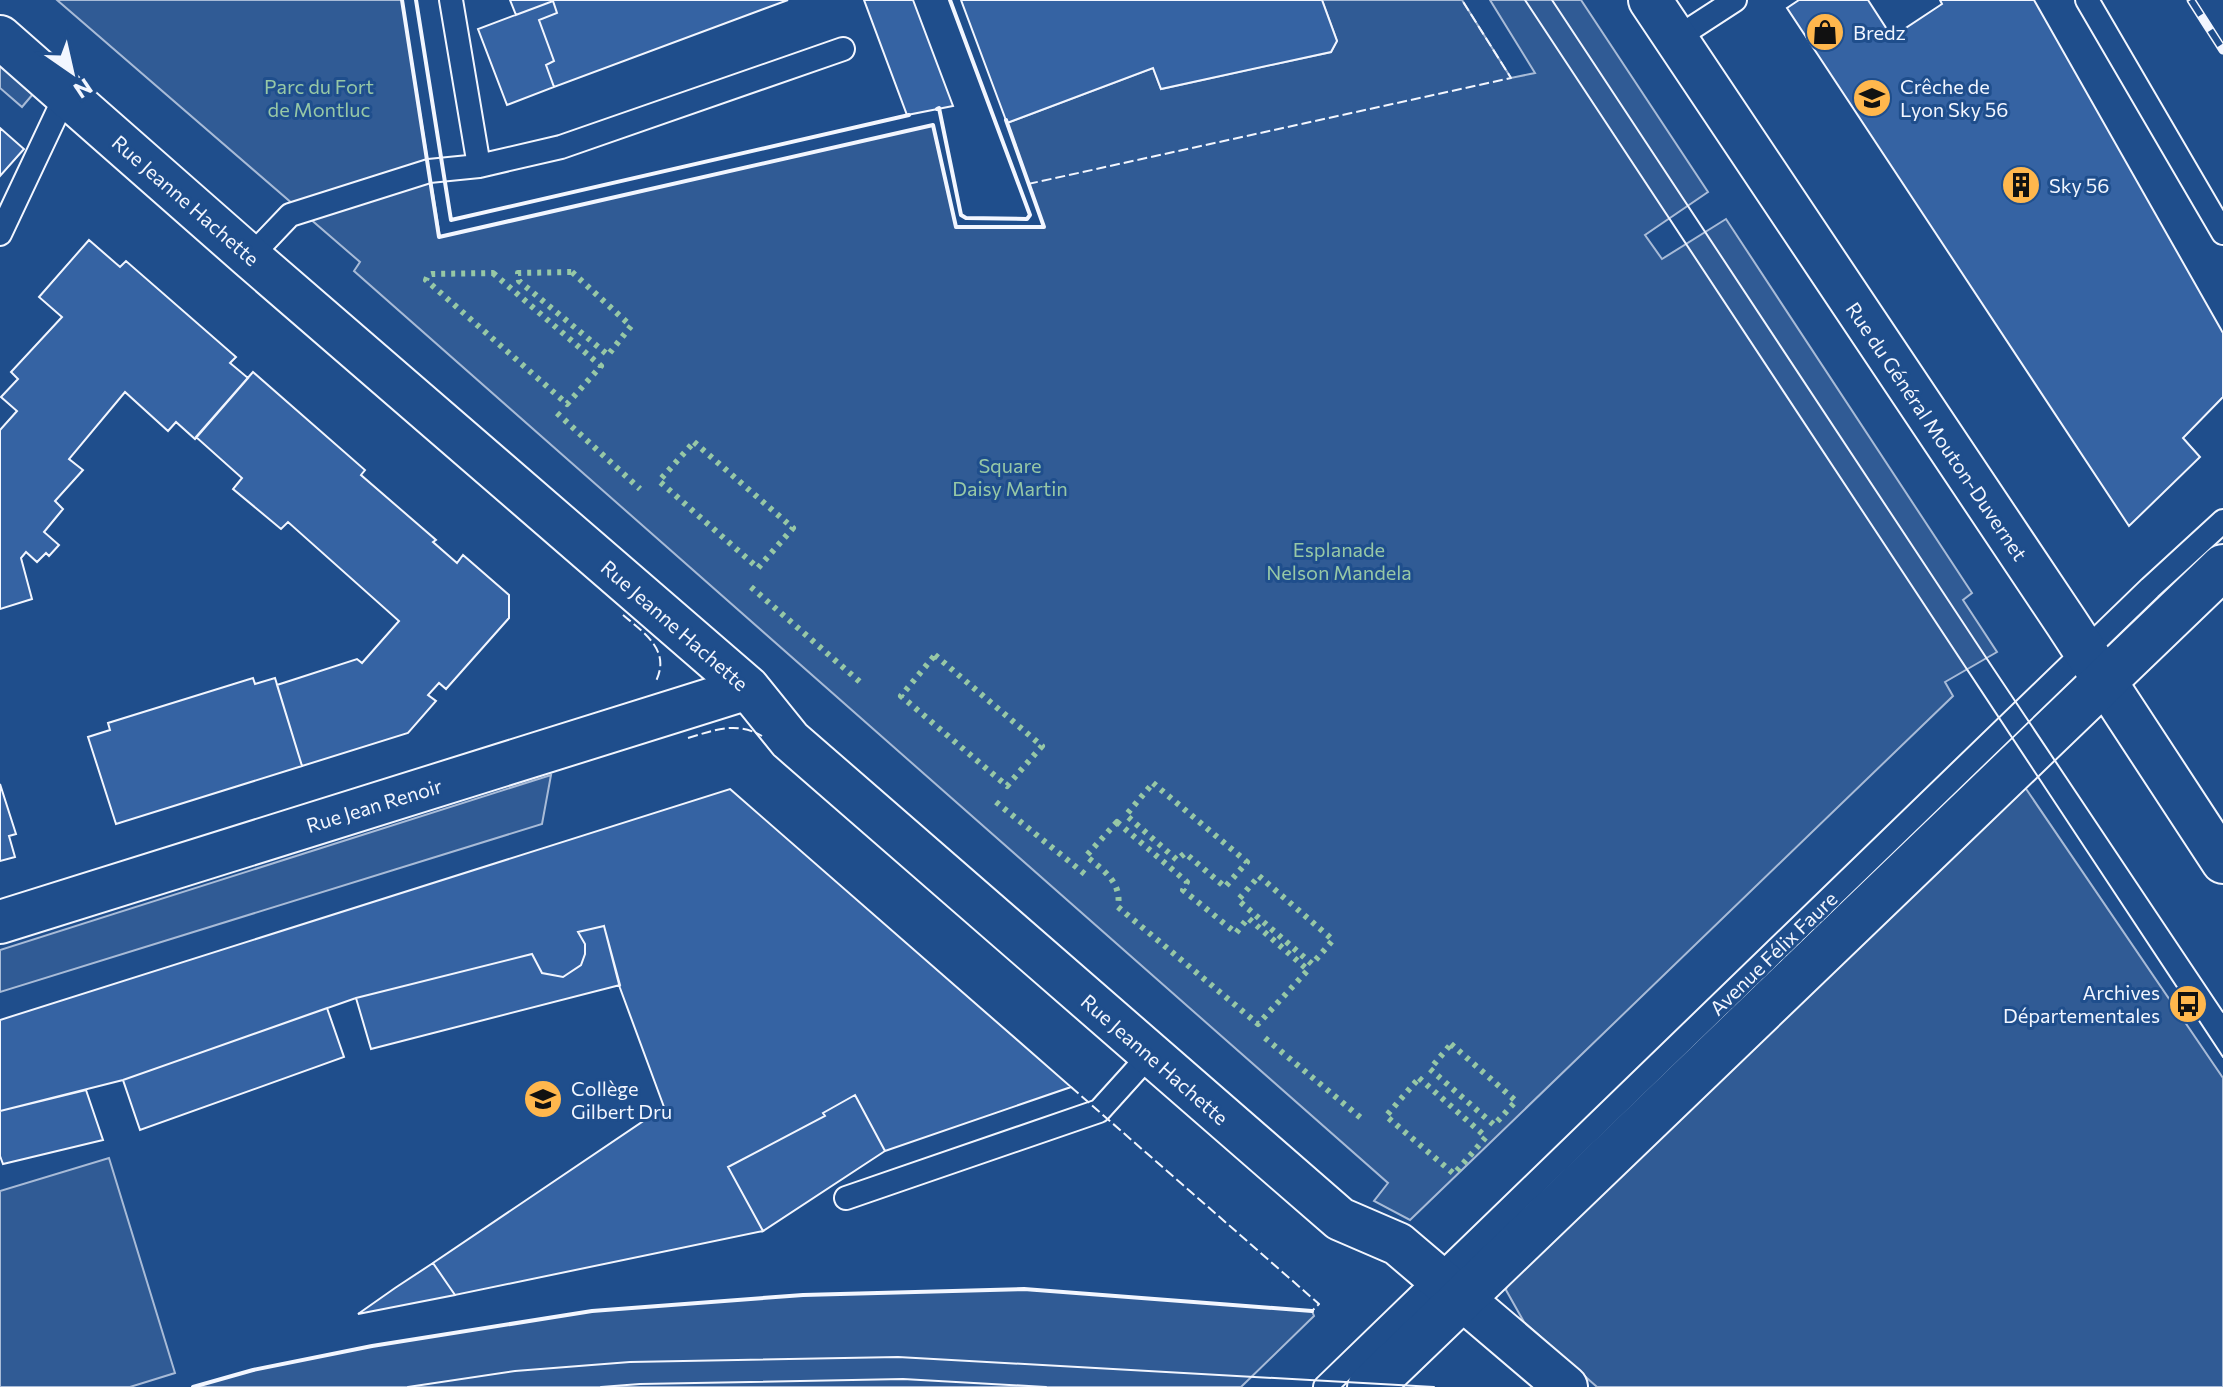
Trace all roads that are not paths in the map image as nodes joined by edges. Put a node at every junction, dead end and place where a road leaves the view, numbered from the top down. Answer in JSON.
{"nodes":[{"id":1,"x":451,"y":0,"type":"edge"},
{"id":2,"x":1650,"y":0,"type":"edge"},
{"id":3,"x":1735,"y":0,"type":"edge"},
{"id":4,"x":2087,"y":0,"type":"edge"},
{"id":5,"x":0,"y":37,"type":"edge"},
{"id":6,"x":1675,"y":39,"type":"junction"},
{"id":7,"x":843,"y":49,"type":"dead end"},
{"id":8,"x":66,"y":94,"type":"junction"},
{"id":9,"x":479,"y":166,"type":"junction"},
{"id":10,"x":2223,"y":233,"type":"edge"},
{"id":11,"x":0,"y":234,"type":"edge"},
{"id":12,"x":250,"y":257,"type":"junction"},
{"id":13,"x":2223,"y":521,"type":"edge"},
{"id":14,"x":2223,"y":567,"type":"edge"},
{"id":15,"x":2096,"y":666,"type":"junction"},
{"id":16,"x":748,"y":688,"type":"junction"},
{"id":17,"x":2223,"y":862,"type":"edge"},
{"id":18,"x":0,"y":922,"type":"edge"},
{"id":19,"x":1155,"y":1049,"type":"junction"},
{"id":20,"x":846,"y":1198,"type":"dead end"},
{"id":21,"x":1449,"y":1288,"type":"junction"},
{"id":22,"x":1325,"y":1387,"type":"edge"},
{"id":23,"x":1370,"y":1387,"type":"edge"},
{"id":24,"x":1566,"y":1387,"type":"edge"}],
"edges":[{"from":1,"to":9,"type":"lane"},
{"from":2,"to":6,"type":"street","name":"Rue du Général Mouton-Duvernet"},
{"from":3,"to":6,"type":"lane"},
{"from":4,"to":10,"type":"lane"},
{"from":5,"to":8,"type":"street","name":"Rue Jeanne Hachette"},
{"from":6,"to":15,"type":"street","name":"Rue du Général Mouton-Duvernet"},
{"from":7,"to":9,"type":"lane"},
{"from":8,"to":11,"type":"lane"},
{"from":8,"to":12,"type":"street","name":"Rue Jeanne Hachette"},
{"from":9,"to":12,"type":"lane"},
{"from":12,"to":16,"type":"street","name":"Rue Jeanne Hachette"},
{"from":13,"to":15,"type":"lane","name":"Avenue Félix Faure"},
{"from":14,"to":15,"type":"main road","name":"Avenue Félix Faure"},
{"from":15,"to":17,"type":"street","name":"Rue du Général Mouton-Duvernet"},
{"from":15,"to":21,"type":"main road","name":"Avenue Félix Faure"},
{"from":16,"to":18,"type":"street","name":"Rue Jean Renoir"},
{"from":16,"to":19,"type":"street","name":"Rue Jeanne Hachette"},
{"from":19,"to":20,"type":"lane"},
{"from":19,"to":21,"type":"street","name":"Rue Jeanne Hachette"},
{"from":21,"to":22,"type":"lane","name":"Avenue Félix Faure"},
{"from":21,"to":23,"type":"main road","name":"Avenue Félix Faure"},
{"from":21,"to":24,"type":"street","name":"Rue Jeanne Hachette"}]}
